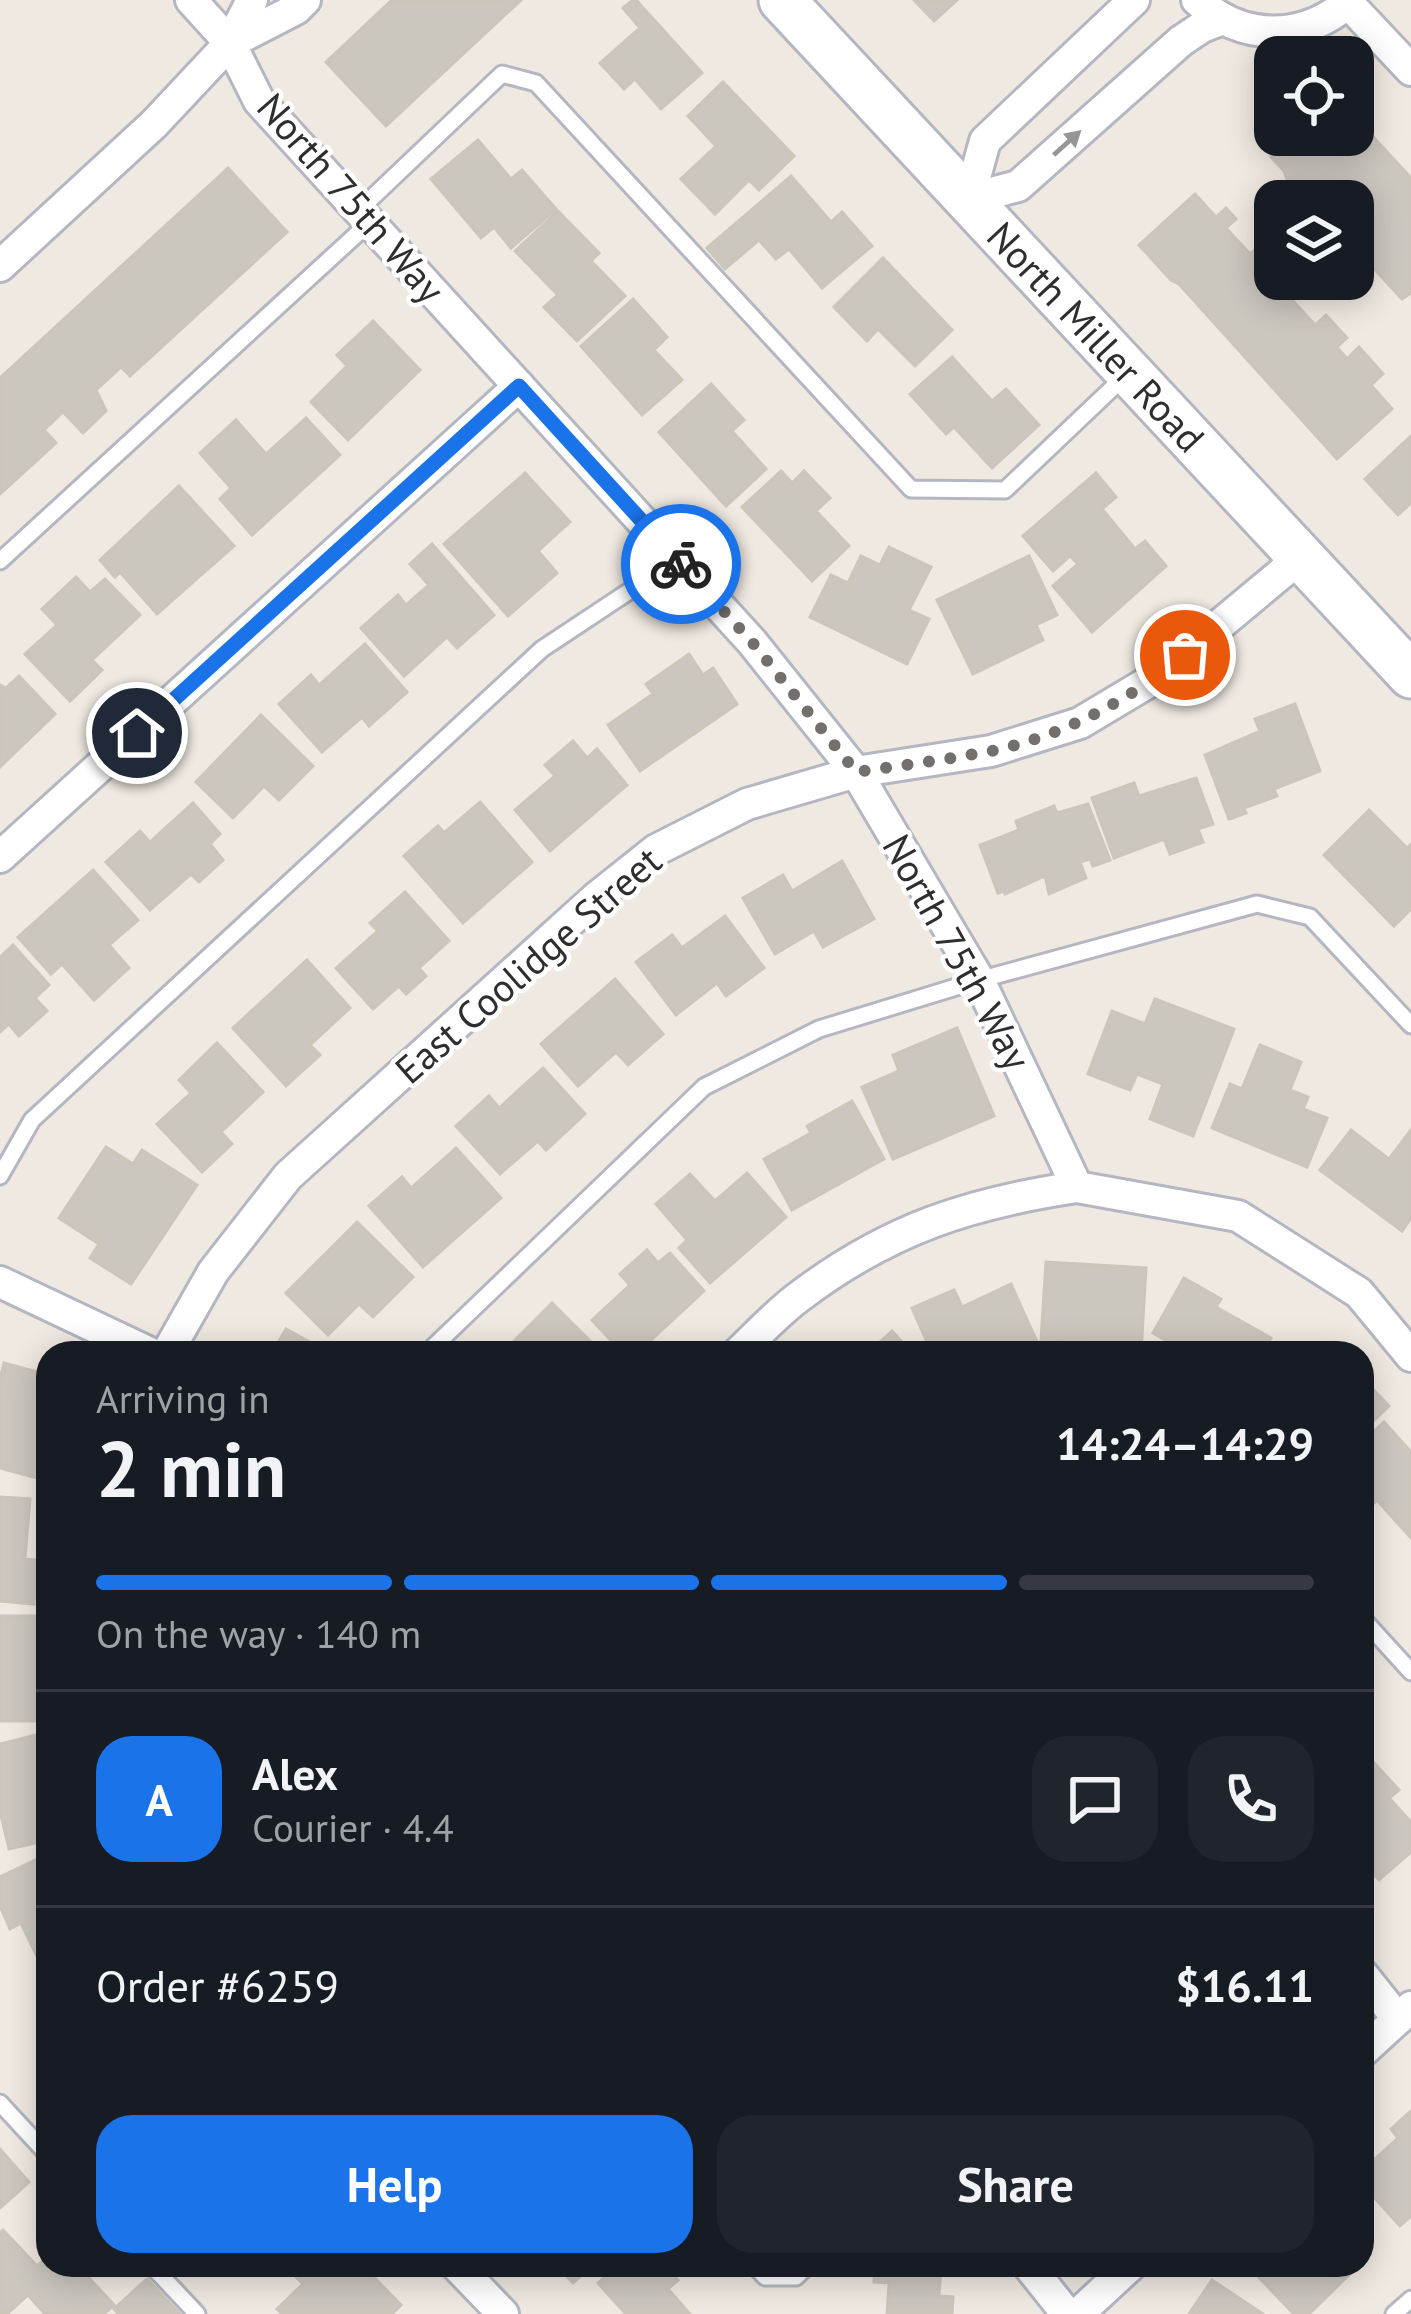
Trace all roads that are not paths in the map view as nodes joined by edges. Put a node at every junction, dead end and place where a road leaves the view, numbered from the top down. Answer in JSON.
{"nodes":[{"id":1,"x":191,"y":0,"type":"edge"},
{"id":2,"x":252,"y":0,"type":"edge"},
{"id":3,"x":305,"y":0,"type":"edge"},
{"id":4,"x":782,"y":0,"type":"edge"},
{"id":5,"x":1134,"y":0,"type":"edge"},
{"id":6,"x":1197,"y":0,"type":"edge"},
{"id":7,"x":1349,"y":2,"type":"edge"},
{"id":8,"x":1223,"y":19,"type":"junction"},
{"id":9,"x":230,"y":43,"type":"junction"},
{"id":10,"x":1411,"y":70,"type":"edge"},
{"id":11,"x":969,"y":200,"type":"junction"},
{"id":12,"x":363,"y":217,"type":"junction"},
{"id":13,"x":0,"y":266,"type":"edge"},
{"id":14,"x":1129,"y":372,"type":"junction"},
{"id":15,"x":519,"y":386,"type":"junction"},
{"id":16,"x":674,"y":556,"type":"junction"},
{"id":17,"x":1301,"y":557,"type":"junction"},
{"id":18,"x":0,"y":561,"type":"edge"},
{"id":19,"x":1411,"y":675,"type":"edge"},
{"id":20,"x":856,"y":772,"type":"junction"},
{"id":21,"x":0,"y":857,"type":"edge"},
{"id":22,"x":980,"y":980,"type":"junction"},
{"id":23,"x":1411,"y":1025,"type":"edge"},
{"id":24,"x":0,"y":1176,"type":"edge"},
{"id":25,"x":1077,"y":1187,"type":"junction"},
{"id":26,"x":0,"y":1282,"type":"edge"},
{"id":27,"x":125,"y":1341,"type":"edge"},
{"id":28,"x":173,"y":1341,"type":"edge"},
{"id":29,"x":439,"y":1341,"type":"edge"},
{"id":30,"x":751,"y":1341,"type":"edge"},
{"id":31,"x":1411,"y":1356,"type":"edge"},
{"id":32,"x":1374,"y":1631,"type":"edge"},
{"id":33,"x":1411,"y":1672,"type":"edge"},
{"id":34,"x":1374,"y":1985,"type":"edge"},
{"id":35,"x":1404,"y":2013,"type":"edge"},
{"id":36,"x":1374,"y":2041,"type":"edge"},
{"id":37,"x":0,"y":2103,"type":"edge"},
{"id":38,"x":36,"y":2142,"type":"edge"},
{"id":39,"x":162,"y":2277,"type":"edge"},
{"id":40,"x":468,"y":2277,"type":"edge"},
{"id":41,"x":765,"y":2277,"type":"edge"},
{"id":42,"x":796,"y":2277,"type":"edge"},
{"id":43,"x":1038,"y":2277,"type":"edge"},
{"id":44,"x":1118,"y":2277,"type":"edge"},
{"id":45,"x":1411,"y":2299,"type":"edge"},
{"id":46,"x":197,"y":2314,"type":"edge"},
{"id":47,"x":503,"y":2314,"type":"edge"},
{"id":48,"x":1067,"y":2314,"type":"edge"},
{"id":49,"x":1078,"y":2314,"type":"edge"},
{"id":50,"x":1394,"y":2314,"type":"edge"}],
"edges":[{"from":1,"to":9,"type":"street","name":"North 75th Way"},
{"from":2,"to":9,"type":"street"},
{"from":3,"to":9,"type":"street"},
{"from":4,"to":11,"type":"street","name":"North Miller Road"},
{"from":5,"to":11,"type":"street"},
{"from":6,"to":8,"type":"street"},
{"from":7,"to":8,"type":"street"},
{"from":7,"to":10,"type":"street"},
{"from":11,"to":8,"type":"street","one_way":true},
{"from":9,"to":12,"type":"street","name":"North 75th Way"},
{"from":9,"to":13,"type":"street"},
{"from":11,"to":14,"type":"street","name":"North Miller Road"},
{"from":12,"to":14,"type":"lane"},
{"from":12,"to":15,"type":"street","name":"North 75th Way"},
{"from":12,"to":18,"type":"lane"},
{"from":14,"to":17,"type":"street","name":"North Miller Road"},
{"from":15,"to":16,"type":"street","name":"North 75th Way"},
{"from":15,"to":21,"type":"street"},
{"from":16,"to":20,"type":"street","name":"North 75th Way"},
{"from":16,"to":24,"type":"lane"},
{"from":17,"to":19,"type":"street","name":"North Miller Road"},
{"from":17,"to":20,"type":"street","name":"East Coolidge Street"},
{"from":20,"to":22,"type":"street","name":"North 75th Way"},
{"from":20,"to":28,"type":"street","name":"East Coolidge Street"},
{"from":22,"to":23,"type":"lane"},
{"from":22,"to":25,"type":"street","name":"North 75th Way"},
{"from":22,"to":29,"type":"lane"},
{"from":25,"to":30,"type":"street"},
{"from":25,"to":31,"type":"street"},
{"from":26,"to":27,"type":"street"},
{"from":32,"to":33,"type":"lane"},
{"from":34,"to":35,"type":"street"},
{"from":35,"to":36,"type":"street"},
{"from":37,"to":38,"type":"lane"},
{"from":39,"to":46,"type":"lane"},
{"from":40,"to":47,"type":"street"},
{"from":41,"to":42,"type":"lane"},
{"from":43,"to":48,"type":"street"},
{"from":44,"to":49,"type":"street"},
{"from":45,"to":50,"type":"lane"}]}
